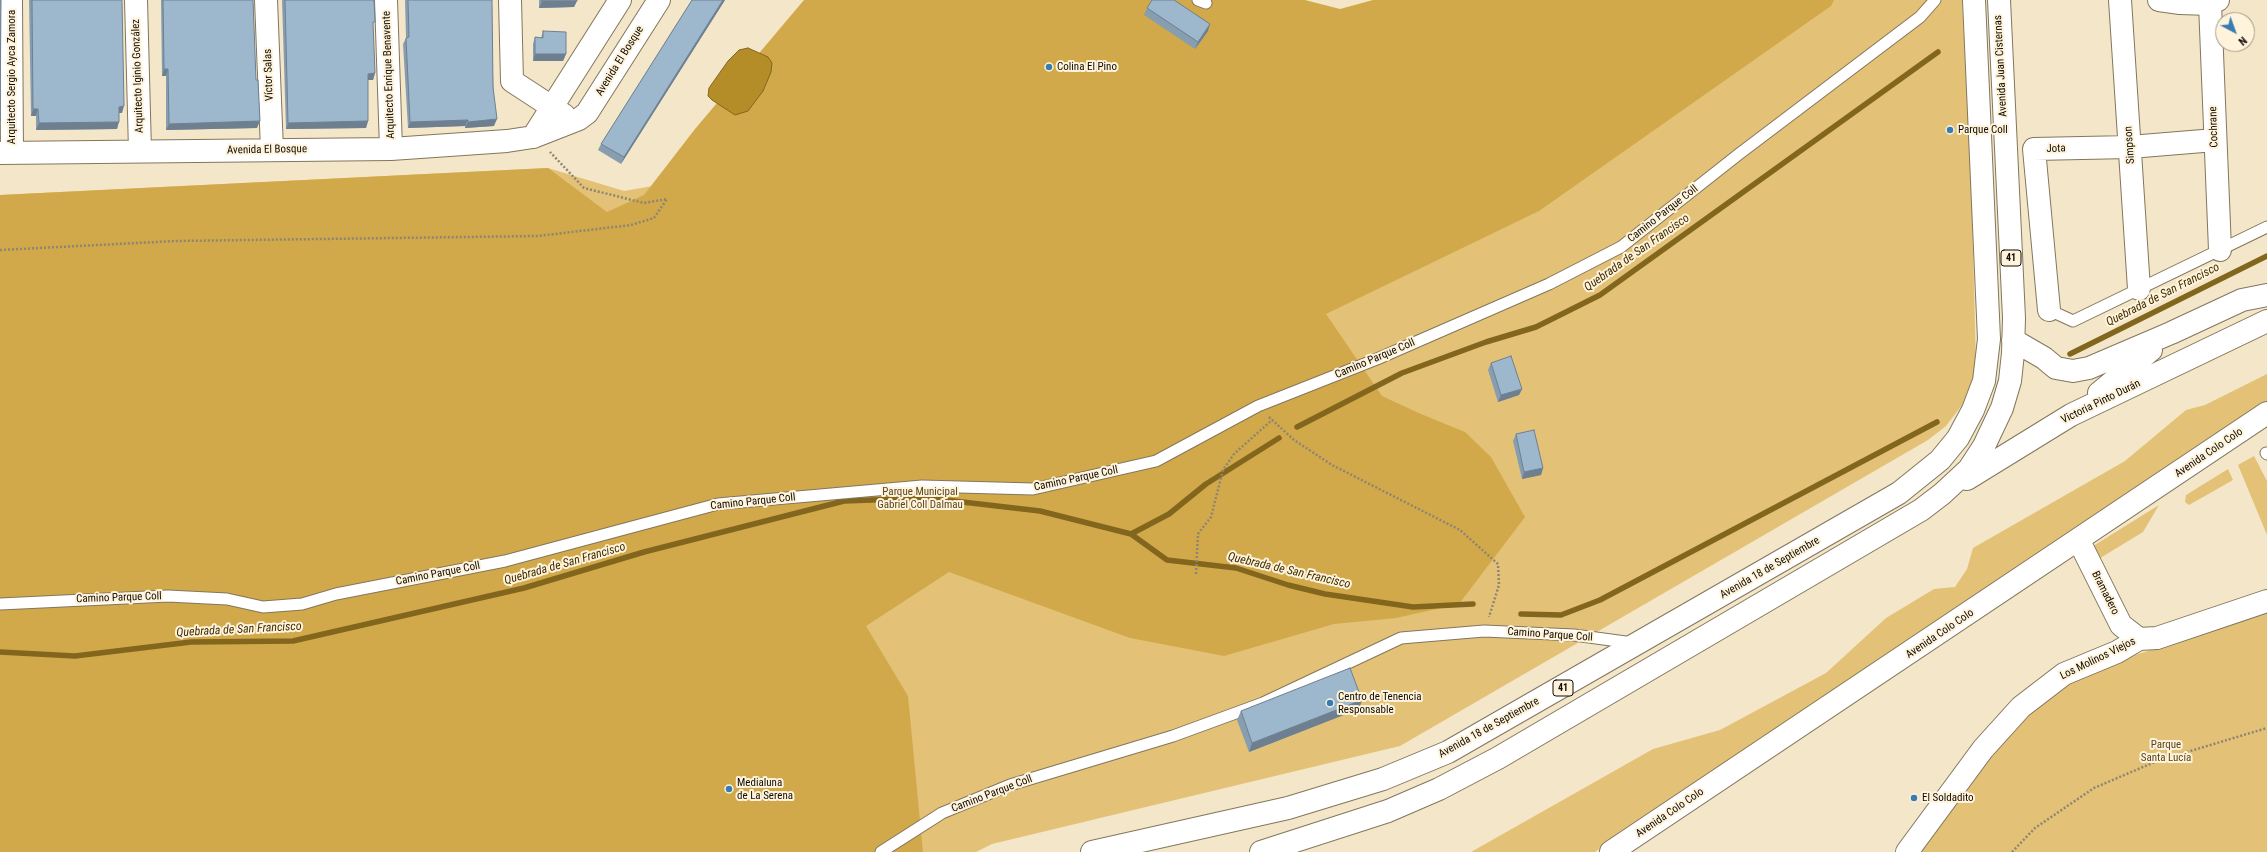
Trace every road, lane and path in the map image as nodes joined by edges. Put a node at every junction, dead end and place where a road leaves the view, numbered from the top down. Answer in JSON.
{"nodes":[{"id":1,"x":11,"y":0,"type":"edge"},
{"id":2,"x":136,"y":0,"type":"edge"},
{"id":3,"x":266,"y":0,"type":"edge"},
{"id":4,"x":386,"y":0,"type":"edge"},
{"id":5,"x":510,"y":0,"type":"edge"},
{"id":6,"x":620,"y":0,"type":"edge"},
{"id":7,"x":659,"y":0,"type":"edge"},
{"id":8,"x":1935,"y":0,"type":"edge"},
{"id":9,"x":1974,"y":0,"type":"edge"},
{"id":10,"x":1999,"y":0,"type":"edge"},
{"id":11,"x":2120,"y":0,"type":"edge"},
{"id":12,"x":2159,"y":0,"type":"edge"},
{"id":13,"x":2214,"y":2,"type":"edge"},
{"id":14,"x":551,"y":106,"type":"junction"},
{"id":15,"x":579,"y":119,"type":"junction"},
{"id":16,"x":533,"y":137,"type":"junction"},
{"id":17,"x":2215,"y":140,"type":"junction"},
{"id":18,"x":2130,"y":147,"type":"junction"},
{"id":19,"x":391,"y":149,"type":"junction"},
{"id":20,"x":272,"y":150,"type":"junction"},
{"id":21,"x":140,"y":152,"type":"junction"},
{"id":22,"x":6,"y":153,"type":"edge"},
{"id":23,"x":2267,"y":227,"type":"edge"},
{"id":24,"x":0,"y":250,"type":"edge"},
{"id":25,"x":2220,"y":250,"type":"junction"},
{"id":26,"x":2139,"y":289,"type":"junction"},
{"id":27,"x":2267,"y":295,"type":"edge"},
{"id":28,"x":2049,"y":310,"type":"joint"},
{"id":29,"x":2267,"y":321,"type":"edge"},
{"id":30,"x":2171,"y":333,"type":"junction"},
{"id":31,"x":2013,"y":340,"type":"junction"},
{"id":32,"x":1258,"y":406,"type":"junction"},
{"id":33,"x":2267,"y":413,"type":"edge"},
{"id":34,"x":2071,"y":415,"type":"junction"},
{"id":35,"x":1272,"y":420,"type":"junction"},
{"id":36,"x":1942,"y":494,"type":"junction"},
{"id":37,"x":2079,"y":541,"type":"junction"},
{"id":38,"x":1196,"y":574,"type":"dead end"},
{"id":39,"x":2267,"y":601,"type":"edge"},
{"id":40,"x":0,"y":604,"type":"edge"},
{"id":41,"x":1484,"y":631,"type":"junction"},
{"id":42,"x":2139,"y":639,"type":"junction"},
{"id":43,"x":1639,"y":644,"type":"junction"},
{"id":44,"x":2267,"y":728,"type":"edge"},
{"id":45,"x":881,"y":852,"type":"edge"},
{"id":46,"x":1092,"y":852,"type":"edge"},
{"id":47,"x":1261,"y":852,"type":"edge"},
{"id":48,"x":1611,"y":852,"type":"edge"},
{"id":49,"x":1907,"y":852,"type":"edge"},
{"id":50,"x":2012,"y":852,"type":"edge"}],
"edges":[{"from":1,"to":22,"type":"street","name":"Arquitecto Sergio Ayca Zamora"},
{"from":2,"to":21,"type":"street","name":"Arquitecto Iginio González"},
{"from":3,"to":20,"type":"street","name":"Víctor Salas"},
{"from":4,"to":19,"type":"street","name":"Arquitecto Enrique Benavente"},
{"from":5,"to":14,"type":"street"},
{"from":6,"to":14,"type":"street"},
{"from":7,"to":15,"type":"street","name":"Avenida El Bosque"},
{"from":8,"to":32,"type":"lane","name":"Camino Parque Coll"},
{"from":9,"to":43,"type":"street","name":"Avenida 18 de Septiembre","number":"41"},
{"from":10,"to":31,"type":"street","name":"Avenida Juan Cisternas","number":"41"},
{"from":11,"to":18,"type":"street","name":"Simpson"},
{"from":12,"to":13,"type":"street"},
{"from":13,"to":17,"type":"street","name":"Cochrane"},
{"from":14,"to":15,"type":"street"},
{"from":14,"to":16,"type":"street"},
{"from":15,"to":16,"type":"street","name":"Avenida El Bosque"},
{"from":16,"to":19,"type":"street","name":"Avenida El Bosque"},
{"from":16,"to":24,"type":"path"},
{"from":17,"to":18,"type":"street","name":"Jota"},
{"from":17,"to":25,"type":"street","name":"Cochrane"},
{"from":18,"to":26,"type":"street","name":"Simpson"},
{"from":18,"to":28,"type":"street","name":"Jota"},
{"from":19,"to":20,"type":"street","name":"Avenida El Bosque"},
{"from":20,"to":21,"type":"street","name":"Avenida El Bosque"},
{"from":21,"to":22,"type":"street","name":"Avenida El Bosque"},
{"from":23,"to":25,"type":"lane"},
{"from":25,"to":26,"type":"lane"},
{"from":26,"to":28,"type":"lane"},
{"from":27,"to":30,"type":"street"},
{"from":29,"to":34,"type":"street","name":"Victoria Pinto Durán"},
{"from":30,"to":31,"type":"street"},
{"from":30,"to":34,"type":"street"},
{"from":31,"to":36,"type":"street","name":"Avenida Juan Cisternas","number":"41"},
{"from":32,"to":35,"type":"path"},
{"from":32,"to":40,"type":"lane","name":"Camino Parque Coll"},
{"from":33,"to":37,"type":"street","name":"Avenida Colo Colo"},
{"from":34,"to":36,"type":"street","name":"Victoria Pinto Durán"},
{"from":35,"to":38,"type":"path"},
{"from":35,"to":41,"type":"path"},
{"from":36,"to":47,"type":"street","number":"41"},
{"from":37,"to":42,"type":"street","name":"Bramadero"},
{"from":37,"to":48,"type":"street","name":"Avenida Colo Colo"},
{"from":39,"to":42,"type":"street","name":"Los Molinos Viejos"},
{"from":41,"to":43,"type":"lane","name":"Camino Parque Coll"},
{"from":41,"to":45,"type":"lane","name":"Camino Parque Coll"},
{"from":42,"to":49,"type":"street","name":"Los Molinos Viejos"},
{"from":43,"to":46,"type":"street","name":"Avenida 18 de Septiembre","number":"41"},
{"from":44,"to":50,"type":"path"}]}
